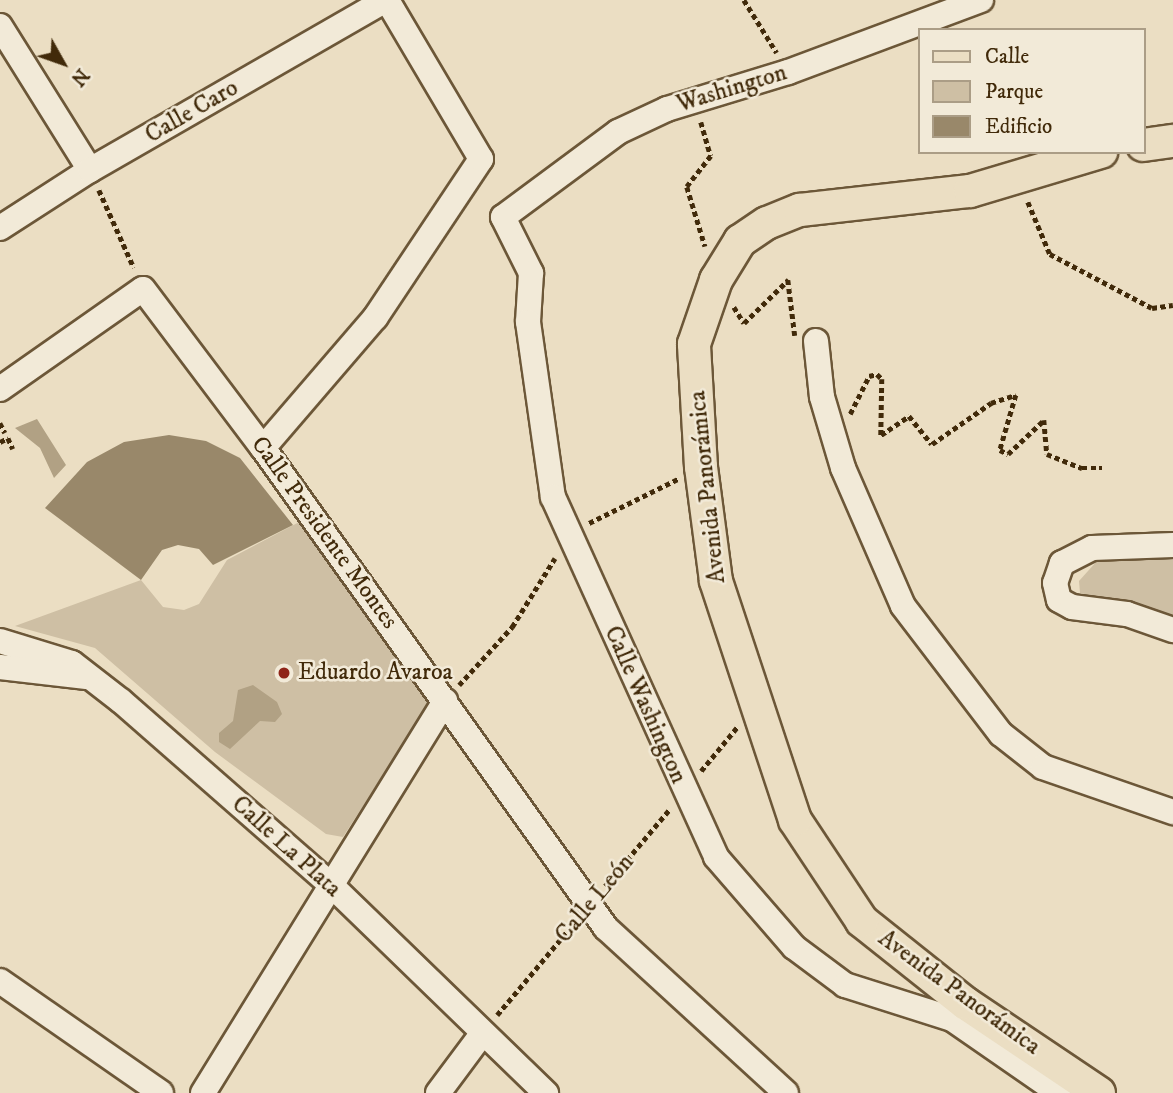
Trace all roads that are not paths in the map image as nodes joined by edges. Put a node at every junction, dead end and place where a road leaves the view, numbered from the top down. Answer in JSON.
{"nodes":[{"id":1,"x":387,"y":0,"type":"edge"},
{"id":2,"x":981,"y":0,"type":"edge"},
{"id":3,"x":0,"y":26,"type":"edge"},
{"id":4,"x":1173,"y":141,"type":"edge"},
{"id":5,"x":1145,"y":145,"type":"edge"},
{"id":6,"x":1095,"y":154,"type":"edge"},
{"id":7,"x":90,"y":170,"type":"junction"},
{"id":8,"x":503,"y":217,"type":"joint"},
{"id":9,"x":0,"y":228,"type":"edge"},
{"id":10,"x":816,"y":345,"type":"road end"},
{"id":11,"x":0,"y":389,"type":"edge"},
{"id":12,"x":263,"y":448,"type":"junction"},
{"id":13,"x":1173,"y":545,"type":"edge"},
{"id":14,"x":1173,"y":630,"type":"edge"},
{"id":15,"x":0,"y":641,"type":"edge"},
{"id":16,"x":0,"y":667,"type":"edge"},
{"id":17,"x":91,"y":678,"type":"junction"},
{"id":18,"x":445,"y":701,"type":"junction"},
{"id":19,"x":1173,"y":812,"type":"edge"},
{"id":20,"x":330,"y":884,"type":"junction"},
{"id":21,"x":0,"y":981,"type":"edge"},
{"id":22,"x":958,"y":1011,"type":"junction"},
{"id":23,"x":482,"y":1034,"type":"junction"},
{"id":24,"x":161,"y":1093,"type":"edge"},
{"id":25,"x":203,"y":1093,"type":"edge"},
{"id":26,"x":438,"y":1093,"type":"edge"},
{"id":27,"x":546,"y":1093,"type":"edge"},
{"id":28,"x":786,"y":1093,"type":"edge"},
{"id":29,"x":1059,"y":1093,"type":"edge"},
{"id":30,"x":1099,"y":1093,"type":"edge"}],
"edges":[{"from":1,"to":7,"type":"street","name":"Calle Caro"},
{"from":1,"to":12,"type":"street"},
{"from":2,"to":8,"type":"street","name":"Washington"},
{"from":3,"to":7,"type":"street"},
{"from":4,"to":5,"type":"main road"},
{"from":6,"to":22,"type":"main road","name":"Avenida Panorámica"},
{"from":7,"to":9,"type":"street","name":"Calle Caro"},
{"from":8,"to":22,"type":"street","name":"Calle Washington"},
{"from":10,"to":19,"type":"street"},
{"from":11,"to":12,"type":"street","name":"Calle Presidente Montes"},
{"from":12,"to":18,"type":"street","name":"Calle Presidente Montes"},
{"from":13,"to":14,"type":"street"},
{"from":15,"to":17,"type":"street","name":"Calle La Plata"},
{"from":16,"to":17,"type":"street"},
{"from":17,"to":20,"type":"street","name":"Calle La Plata"},
{"from":18,"to":20,"type":"street"},
{"from":18,"to":28,"type":"street","name":"Calle Presidente Montes"},
{"from":20,"to":23,"type":"street","name":"Calle La Plata"},
{"from":20,"to":25,"type":"street"},
{"from":21,"to":24,"type":"street"},
{"from":22,"to":29,"type":"street","name":"Calle Washington"},
{"from":22,"to":30,"type":"main road","name":"Avenida Panorámica"},
{"from":23,"to":26,"type":"street"},
{"from":23,"to":27,"type":"street","name":"Calle La Plata"}]}
